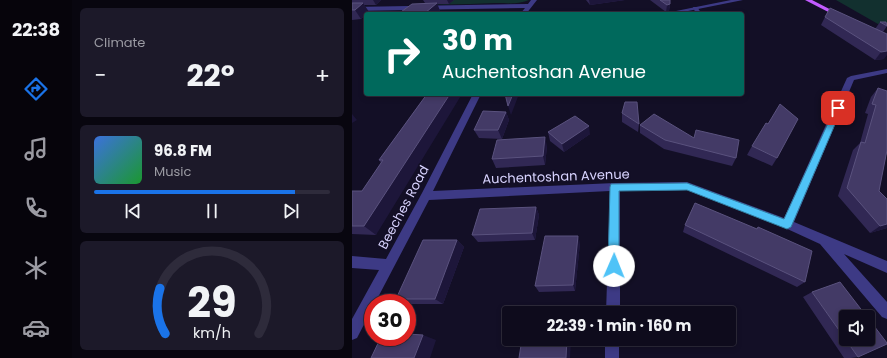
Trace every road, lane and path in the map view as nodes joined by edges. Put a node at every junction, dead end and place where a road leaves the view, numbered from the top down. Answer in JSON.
{"nodes":[{"id":1,"x":534,"y":0,"type":"edge"},
{"id":2,"x":740,"y":0,"type":"edge"},
{"id":3,"x":808,"y":0,"type":"edge"},
{"id":4,"x":529,"y":6,"type":"junction"},
{"id":5,"x":695,"y":8,"type":"junction"},
{"id":6,"x":352,"y":9,"type":"edge"},
{"id":7,"x":524,"y":12,"type":"edge"},
{"id":8,"x":674,"y":12,"type":"edge"},
{"id":9,"x":698,"y":12,"type":"edge"},
{"id":10,"x":847,"y":20,"type":"edge"},
{"id":11,"x":887,"y":71,"type":"edge"},
{"id":12,"x":476,"y":96,"type":"edge"},
{"id":13,"x":614,"y":187,"type":"junction"},
{"id":14,"x":426,"y":196,"type":"junction"},
{"id":15,"x":787,"y":224,"type":"junction"},
{"id":16,"x":823,"y":239,"type":"junction"},
{"id":17,"x":352,"y":262,"type":"edge"},
{"id":18,"x":389,"y":265,"type":"junction"},
{"id":19,"x":887,"y":267,"type":"edge"},
{"id":20,"x":613,"y":306,"type":"edge"},
{"id":21,"x":887,"y":312,"type":"edge"},
{"id":22,"x":352,"y":333,"type":"edge"},
{"id":23,"x":612,"y":346,"type":"edge"},
{"id":24,"x":612,"y":358,"type":"edge"}],
"edges":[{"from":1,"to":4,"type":"street"},
{"from":2,"to":5,"type":"street"},
{"from":3,"to":10,"type":"main road"},
{"from":4,"to":6,"type":"street"},
{"from":4,"to":7,"type":"street"},
{"from":5,"to":8,"type":"street"},
{"from":5,"to":9,"type":"lane"},
{"from":11,"to":15,"type":"street"},
{"from":12,"to":14,"type":"street","name":"Beeches Road"},
{"from":13,"to":14,"type":"street","name":"Auchentoshan Avenue"},
{"from":13,"to":15,"type":"street","name":"Auchentoshan Avenue"},
{"from":13,"to":20,"type":"street"},
{"from":14,"to":18,"type":"street","name":"Beeches Road"},
{"from":15,"to":16,"type":"street","name":"Auchentoshan Avenue"},
{"from":16,"to":19,"type":"street","name":"Auchentoshan Avenue"},
{"from":16,"to":21,"type":"street"},
{"from":17,"to":18,"type":"street"},
{"from":18,"to":22,"type":"street","name":"Beeches Road"},
{"from":23,"to":24,"type":"street"}]}
